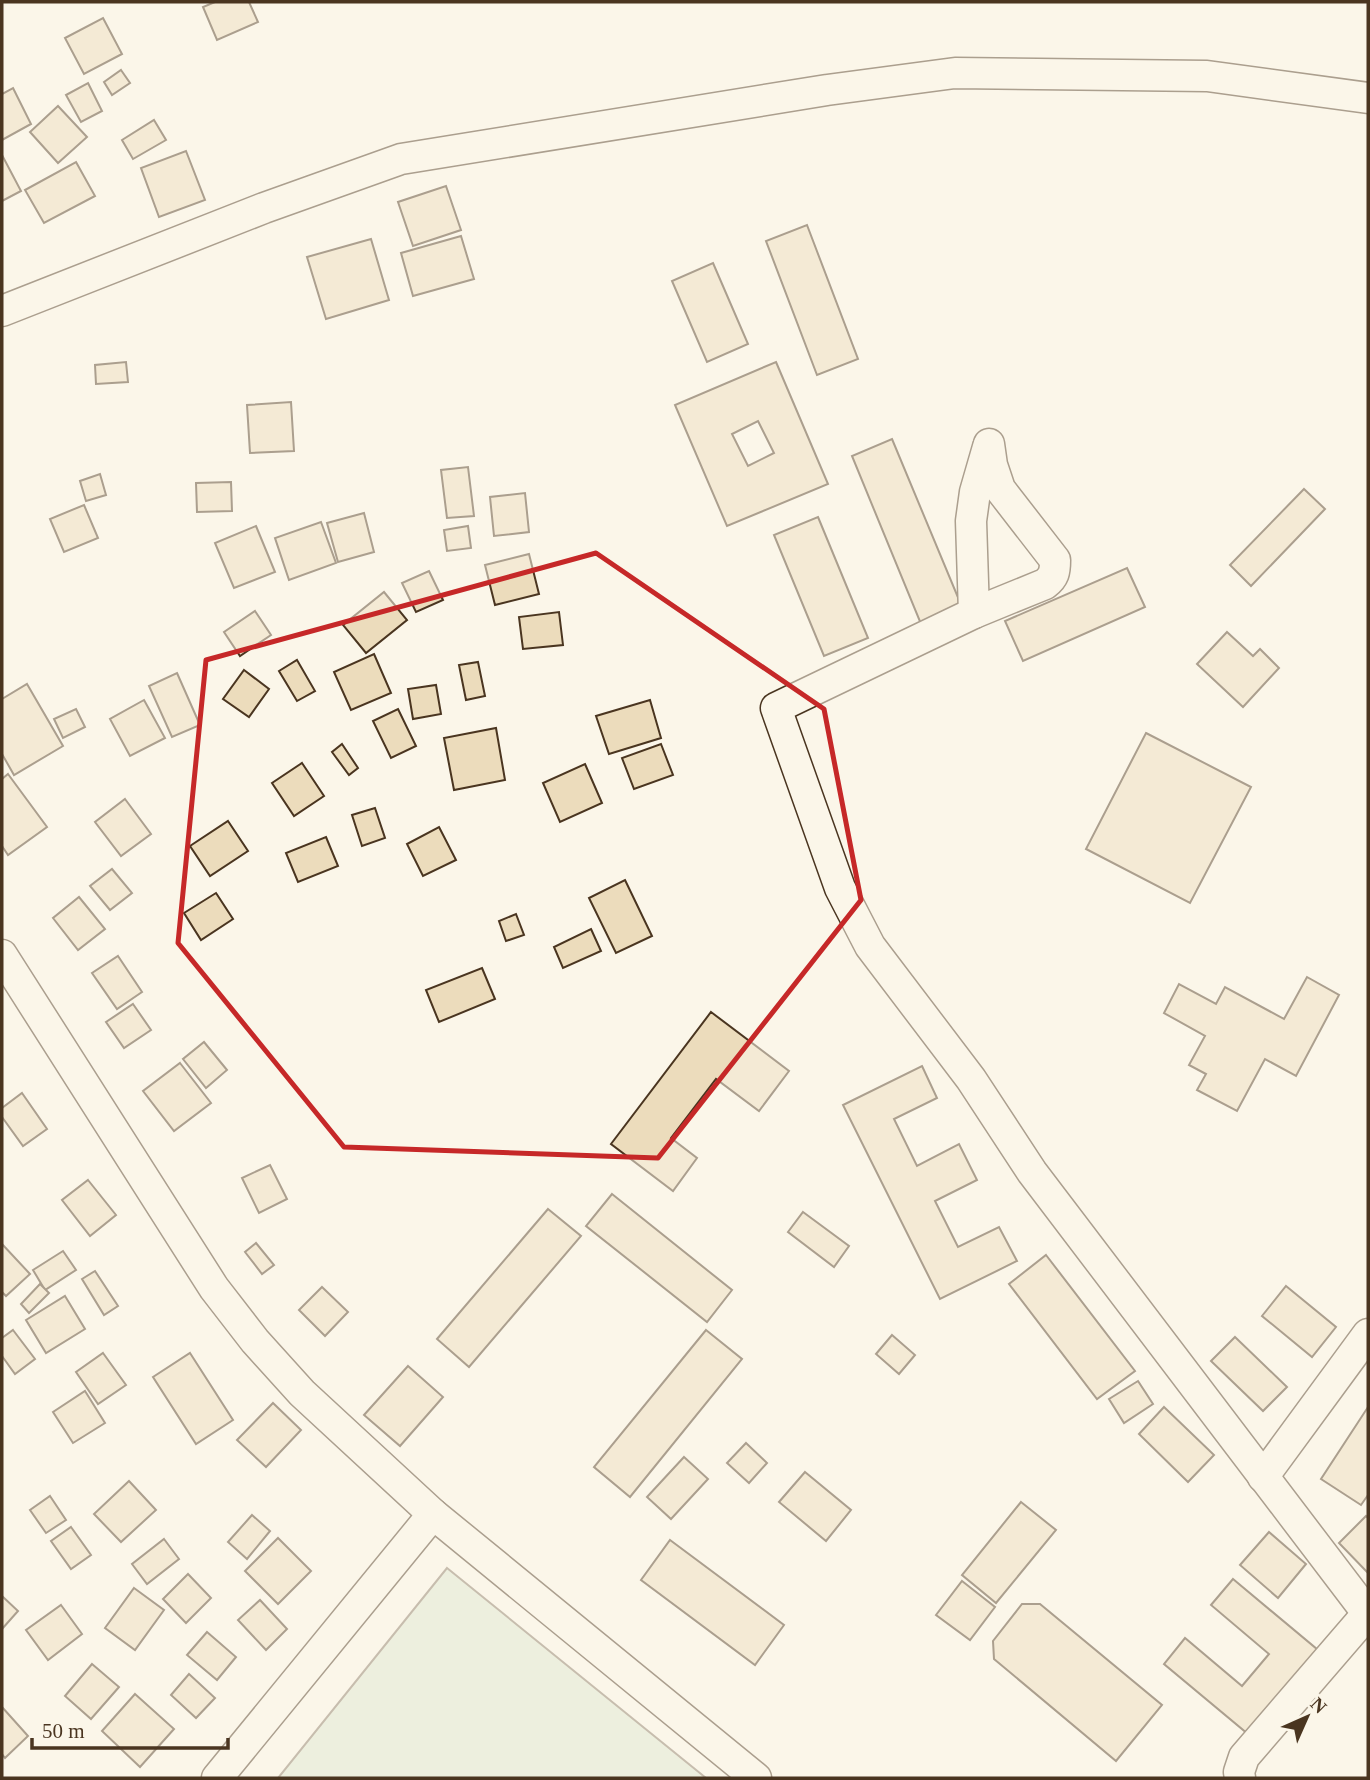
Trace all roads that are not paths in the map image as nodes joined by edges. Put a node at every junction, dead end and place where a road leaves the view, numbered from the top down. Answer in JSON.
{"nodes":[{"id":1,"x":1368,"y":98,"type":"edge"},
{"id":2,"x":2,"y":311,"type":"edge"},
{"id":3,"x":974,"y":613,"type":"junction"},
{"id":4,"x":2,"y":955,"type":"edge"},
{"id":5,"x":1368,"y":1334,"type":"edge"},
{"id":6,"x":1263,"y":1477,"type":"junction"},
{"id":7,"x":433,"y":1514,"type":"junction"},
{"id":8,"x":1368,"y":1613,"type":"edge"},
{"id":9,"x":217,"y":1778,"type":"edge"},
{"id":10,"x":755,"y":1778,"type":"edge"},
{"id":11,"x":1240,"y":1778,"type":"edge"}],
"edges":[{"from":1,"to":2,"type":"street"},
{"from":3,"to":3,"type":"street"},
{"from":3,"to":6,"type":"street"},
{"from":4,"to":7,"type":"street"},
{"from":5,"to":6,"type":"street"},
{"from":6,"to":8,"type":"street"},
{"from":7,"to":9,"type":"street"},
{"from":7,"to":10,"type":"street"},
{"from":8,"to":11,"type":"street"}]}
